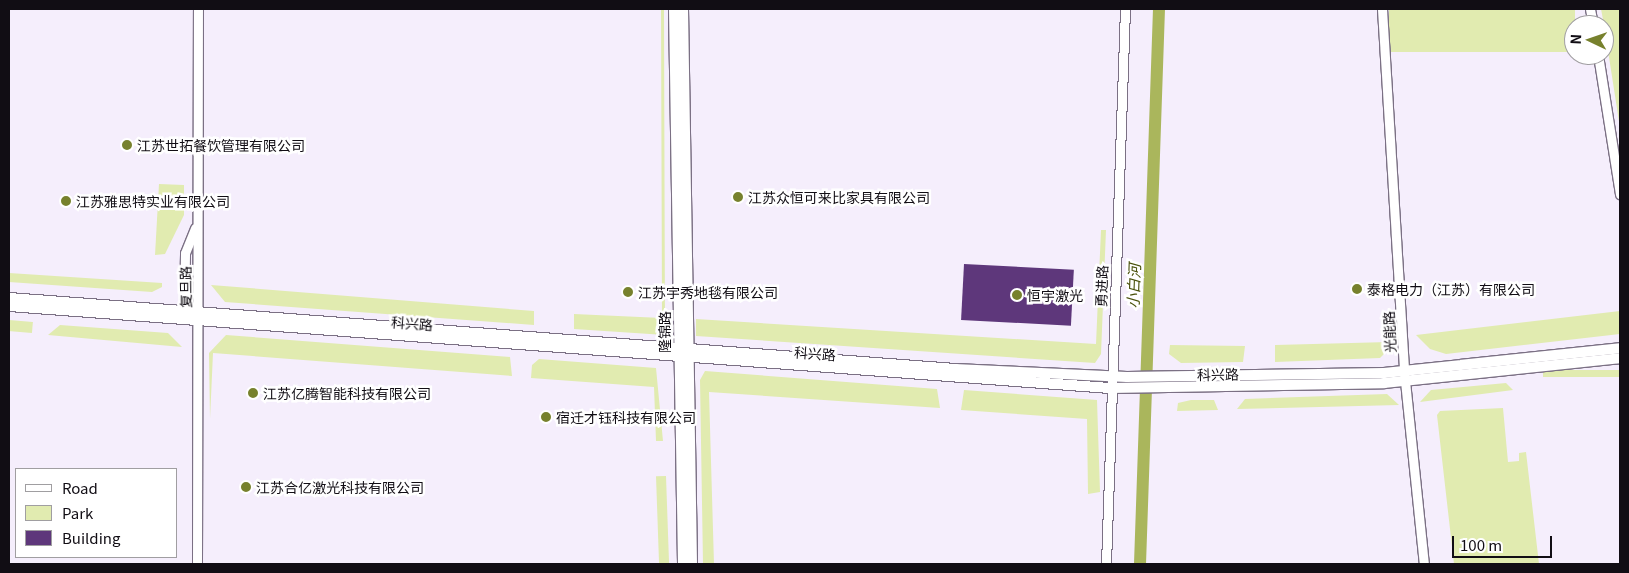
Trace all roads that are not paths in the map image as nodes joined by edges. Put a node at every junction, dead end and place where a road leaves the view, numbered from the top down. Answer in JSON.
{"nodes":[{"id":1,"x":198,"y":9,"type":"edge"},
{"id":2,"x":674,"y":9,"type":"edge"},
{"id":3,"x":683,"y":9,"type":"edge"},
{"id":4,"x":1125,"y":9,"type":"edge"},
{"id":5,"x":1382,"y":9,"type":"edge"},
{"id":6,"x":1600,"y":65,"type":"edge"},
{"id":7,"x":1620,"y":194,"type":"edge"},
{"id":8,"x":197,"y":223,"type":"junction"},
{"id":9,"x":9,"y":298,"type":"edge"},
{"id":10,"x":9,"y":306,"type":"edge"},
{"id":11,"x":184,"y":315,"type":"junction"},
{"id":12,"x":199,"y":316,"type":"junction"},
{"id":13,"x":1620,"y":348,"type":"edge"},
{"id":14,"x":683,"y":352,"type":"junction"},
{"id":15,"x":1620,"y":358,"type":"edge"},
{"id":16,"x":1405,"y":376,"type":"junction"},
{"id":17,"x":1111,"y":377,"type":"junction"},
{"id":18,"x":1127,"y":383,"type":"junction"},
{"id":19,"x":1111,"y":388,"type":"junction"},
{"id":20,"x":197,"y":564,"type":"edge"},
{"id":21,"x":683,"y":564,"type":"edge"},
{"id":22,"x":692,"y":564,"type":"edge"},
{"id":23,"x":1106,"y":564,"type":"edge"},
{"id":24,"x":1424,"y":564,"type":"edge"}],
"edges":[{"from":1,"to":8,"type":"street","name":"复旦路"},
{"from":2,"to":14,"type":"main road","name":"隆锦路"},
{"from":3,"to":14,"type":"main road","name":"隆锦路"},
{"from":4,"to":17,"type":"street","name":"勇进路"},
{"from":5,"to":16,"type":"street","name":"光能路"},
{"from":6,"to":7,"type":"street"},
{"from":8,"to":11,"type":"street"},
{"from":8,"to":12,"type":"street","name":"复旦路"},
{"from":9,"to":11,"type":"main road","name":"科兴路"},
{"from":10,"to":11,"type":"main road","name":"科兴路"},
{"from":11,"to":12,"type":"main road","name":"科兴路"},
{"from":12,"to":14,"type":"main road","name":"科兴路"},
{"from":12,"to":20,"type":"street","name":"复旦路"},
{"from":13,"to":16,"type":"main road","name":"科兴路"},
{"from":14,"to":17,"type":"main road","name":"科兴路"},
{"from":14,"to":19,"type":"main road","name":"科兴路"},
{"from":14,"to":21,"type":"main road","name":"隆锦路"},
{"from":14,"to":22,"type":"main road","name":"隆锦路"},
{"from":15,"to":16,"type":"main road","name":"科兴路"},
{"from":16,"to":18,"type":"main road","name":"科兴路"},
{"from":16,"to":18,"type":"main road","name":"科兴路"},
{"from":16,"to":24,"type":"street","name":"光能路"},
{"from":17,"to":18,"type":"main road","name":"科兴路"},
{"from":17,"to":19,"type":"street","name":"勇进路"},
{"from":18,"to":19,"type":"main road","name":"科兴路"},
{"from":19,"to":23,"type":"street","name":"勇进路"}]}
